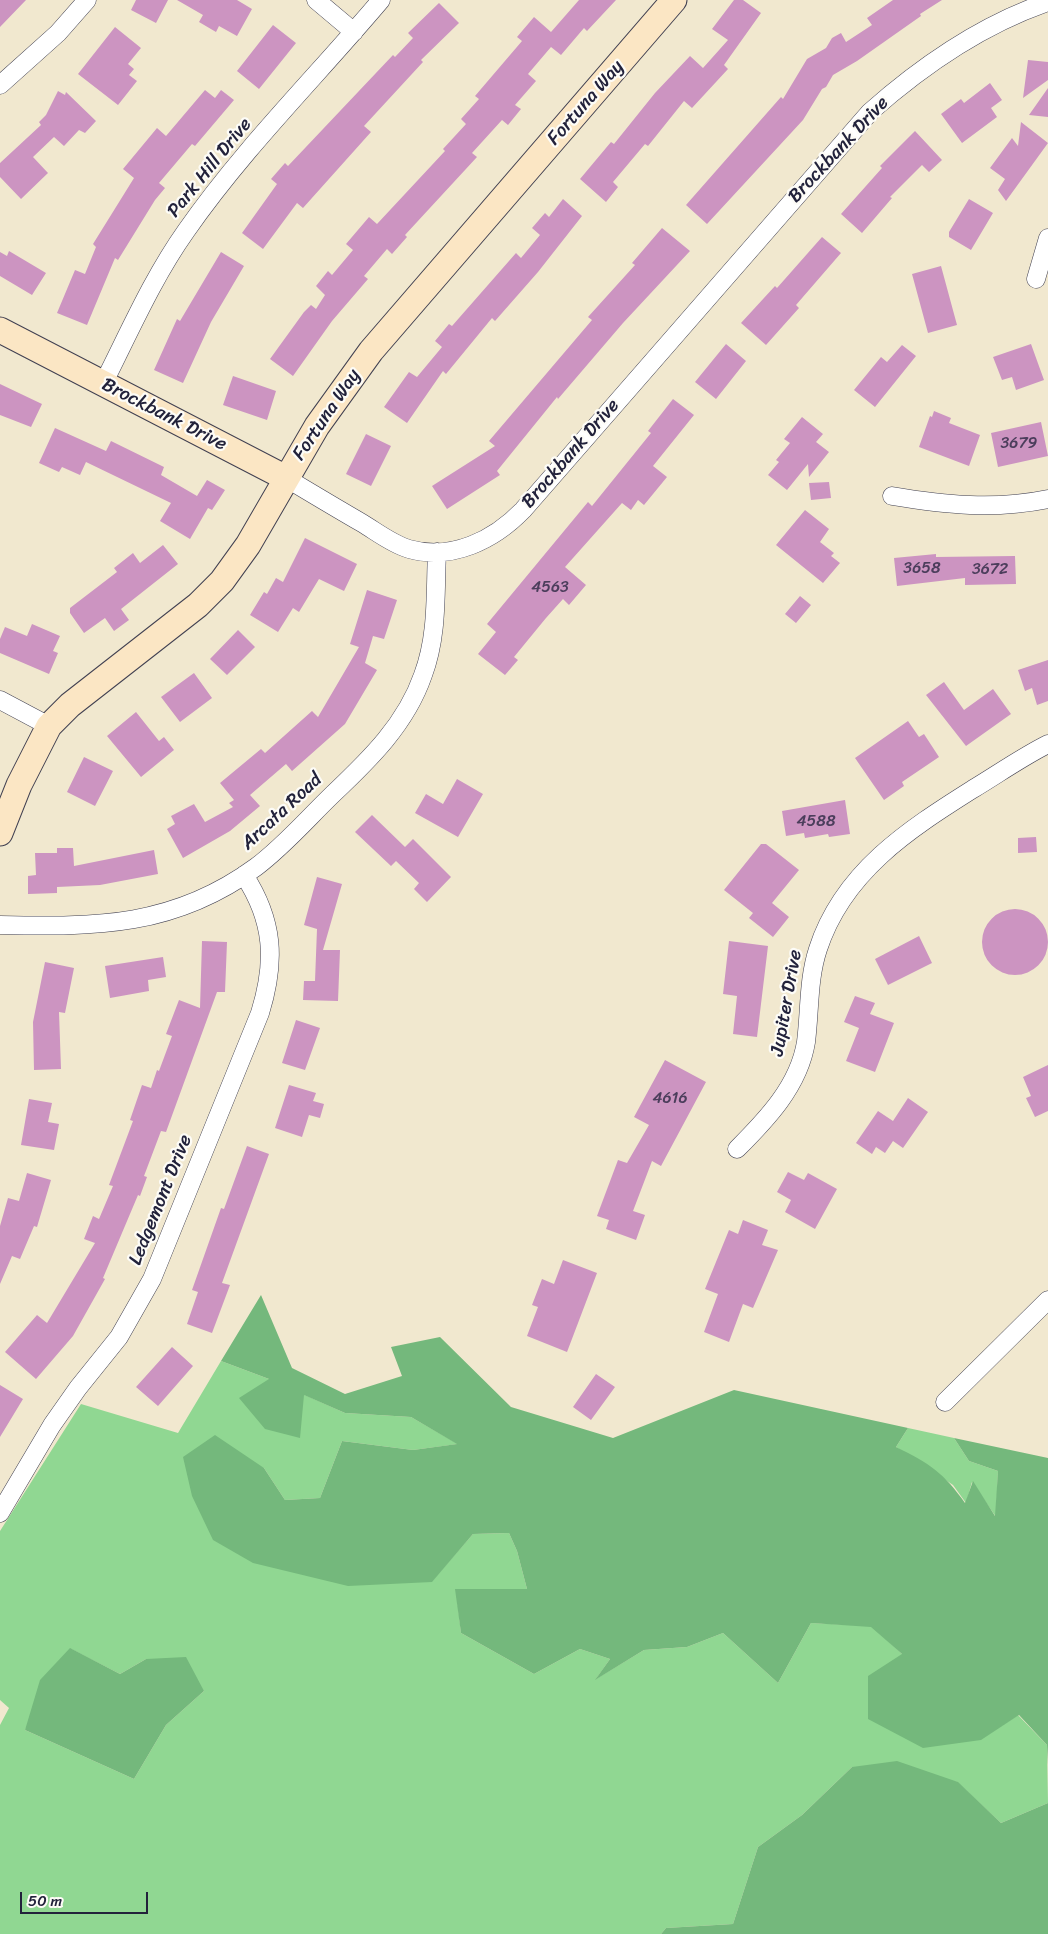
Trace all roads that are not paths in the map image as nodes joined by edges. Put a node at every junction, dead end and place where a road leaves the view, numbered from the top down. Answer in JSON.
{"nodes":[{"id":1,"x":87,"y":0,"type":"edge"},
{"id":2,"x":316,"y":0,"type":"edge"},
{"id":3,"x":381,"y":0,"type":"edge"},
{"id":4,"x":674,"y":0,"type":"edge"},
{"id":5,"x":1048,"y":2,"type":"edge"},
{"id":6,"x":354,"y":32,"type":"junction"},
{"id":7,"x":0,"y":85,"type":"edge"},
{"id":8,"x":1048,"y":238,"type":"edge"},
{"id":9,"x":1036,"y":279,"type":"dead end"},
{"id":10,"x":0,"y":330,"type":"edge"},
{"id":11,"x":103,"y":384,"type":"junction"},
{"id":12,"x":286,"y":478,"type":"junction"},
{"id":13,"x":892,"y":496,"type":"dead end"},
{"id":14,"x":1048,"y":499,"type":"edge"},
{"id":15,"x":437,"y":552,"type":"junction"},
{"id":16,"x":0,"y":700,"type":"edge"},
{"id":17,"x":50,"y":726,"type":"junction"},
{"id":18,"x":1048,"y":744,"type":"edge"},
{"id":19,"x":0,"y":833,"type":"edge"},
{"id":20,"x":244,"y":875,"type":"junction"},
{"id":21,"x":0,"y":925,"type":"edge"},
{"id":22,"x":736,"y":1149,"type":"dead end"},
{"id":23,"x":1048,"y":1300,"type":"edge"},
{"id":24,"x":945,"y":1402,"type":"dead end"},
{"id":25,"x":0,"y":1513,"type":"edge"}],
"edges":[{"from":1,"to":7,"type":"street"},
{"from":2,"to":6,"type":"street"},
{"from":3,"to":6,"type":"street","name":"Park Hill Drive"},
{"from":4,"to":12,"type":"street","name":"Fortuna Way"},
{"from":5,"to":15,"type":"street","name":"Brockbank Drive"},
{"from":6,"to":11,"type":"street","name":"Park Hill Drive"},
{"from":8,"to":9,"type":"street"},
{"from":10,"to":11,"type":"street","name":"Brockbank Drive"},
{"from":11,"to":12,"type":"street","name":"Brockbank Drive"},
{"from":12,"to":15,"type":"street","name":"Brockbank Drive"},
{"from":12,"to":17,"type":"street","name":"Fortuna Way"},
{"from":13,"to":14,"type":"street"},
{"from":15,"to":20,"type":"street","name":"Arcata Road"},
{"from":16,"to":17,"type":"street"},
{"from":17,"to":19,"type":"street","name":"Fortuna Way"},
{"from":18,"to":22,"type":"street","name":"Jupiter Drive"},
{"from":20,"to":21,"type":"street","name":"Arcata Road"},
{"from":20,"to":25,"type":"street","name":"Ledgemont Drive"},
{"from":23,"to":24,"type":"street"}]}
